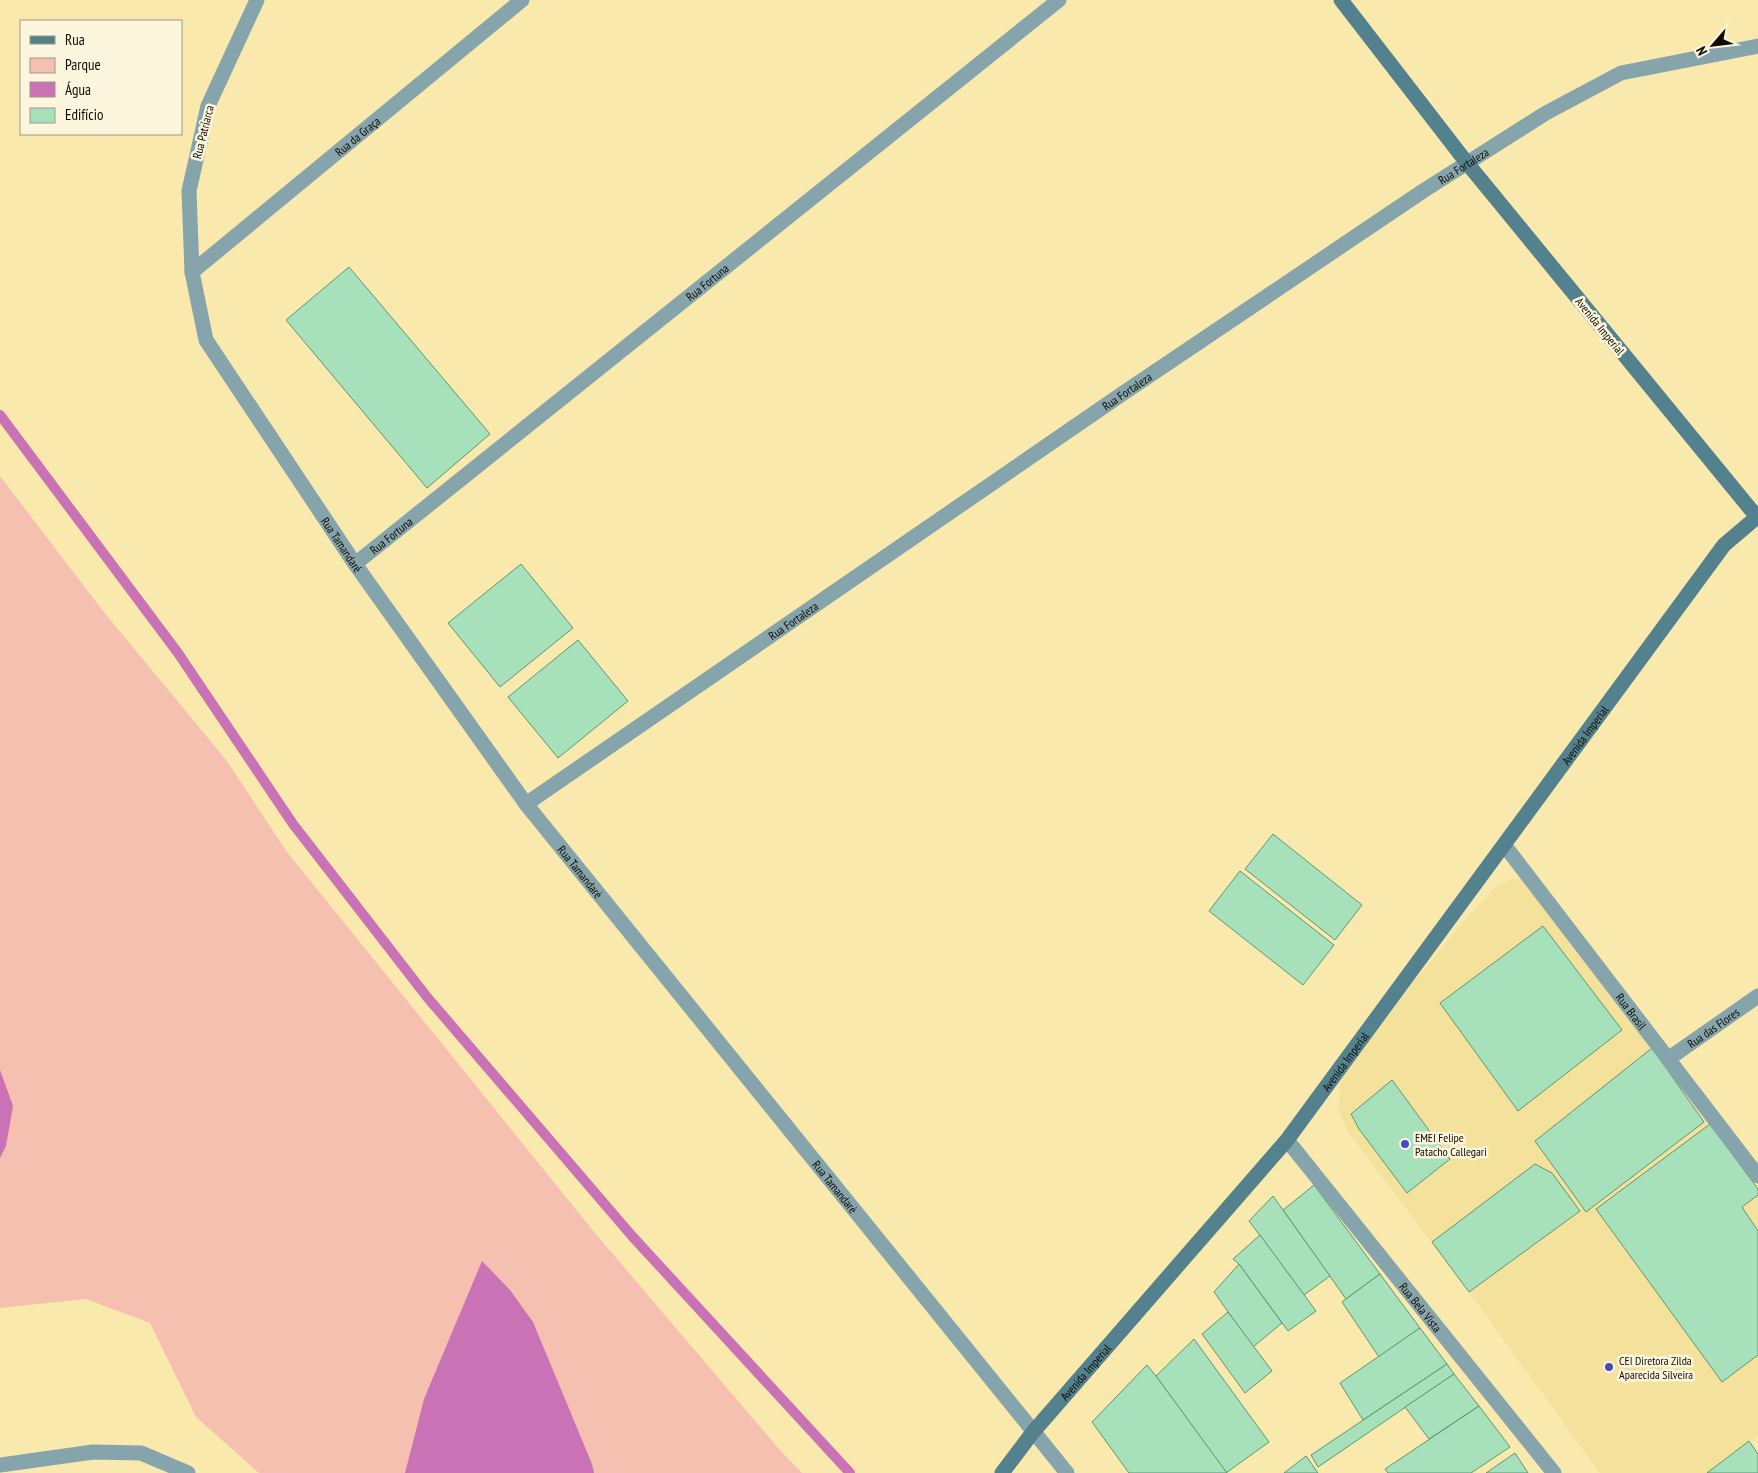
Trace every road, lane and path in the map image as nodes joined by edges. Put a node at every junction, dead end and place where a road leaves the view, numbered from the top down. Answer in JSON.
{"nodes":[{"id":1,"x":257,"y":0,"type":"edge"},
{"id":2,"x":522,"y":0,"type":"edge"},
{"id":3,"x":1059,"y":0,"type":"edge"},
{"id":4,"x":1341,"y":0,"type":"edge"},
{"id":5,"x":1758,"y":46,"type":"edge"},
{"id":6,"x":1468,"y":163,"type":"junction"},
{"id":7,"x":192,"y":272,"type":"junction"},
{"id":8,"x":1757,"y":517,"type":"edge"},
{"id":9,"x":355,"y":564,"type":"junction"},
{"id":10,"x":526,"y":804,"type":"junction"},
{"id":11,"x":1505,"y":846,"type":"junction"},
{"id":12,"x":1758,"y":996,"type":"edge"},
{"id":13,"x":1668,"y":1059,"type":"junction"},
{"id":14,"x":1287,"y":1140,"type":"junction"},
{"id":15,"x":1758,"y":1176,"type":"edge"},
{"id":16,"x":1033,"y":1432,"type":"junction"},
{"id":17,"x":0,"y":1465,"type":"edge"},
{"id":18,"x":188,"y":1473,"type":"edge"},
{"id":19,"x":1002,"y":1473,"type":"edge"},
{"id":20,"x":1067,"y":1473,"type":"edge"},
{"id":21,"x":1554,"y":1473,"type":"edge"}],
"edges":[{"from":1,"to":7,"type":"street","name":"Rua Patriarca"},
{"from":2,"to":7,"type":"street","name":"Rua da Graça"},
{"from":3,"to":9,"type":"street","name":"Rua Fortuna"},
{"from":4,"to":6,"type":"main road","name":"Avenida Imperial"},
{"from":5,"to":6,"type":"street","name":"Rua Fortaleza"},
{"from":6,"to":8,"type":"main road","name":"Avenida Imperial"},
{"from":6,"to":10,"type":"street","name":"Rua Fortaleza"},
{"from":7,"to":9,"type":"street","name":"Rua Tamandaré"},
{"from":8,"to":11,"type":"main road","name":"Avenida Imperial"},
{"from":9,"to":10,"type":"street","name":"Rua Tamandaré"},
{"from":10,"to":16,"type":"street","name":"Rua Tamandaré"},
{"from":11,"to":13,"type":"street","name":"Rua Brasil"},
{"from":11,"to":14,"type":"main road","name":"Avenida Imperial"},
{"from":12,"to":13,"type":"street","name":"Rua das Flores"},
{"from":13,"to":15,"type":"street","name":"Rua Brasil"},
{"from":14,"to":16,"type":"main road","name":"Avenida Imperial"},
{"from":14,"to":21,"type":"street","name":"Rua Bela Vista"},
{"from":16,"to":19,"type":"main road","name":"Avenida Imperial"},
{"from":16,"to":20,"type":"street","name":"Rua Tamandaré"},
{"from":17,"to":18,"type":"street"}]}
